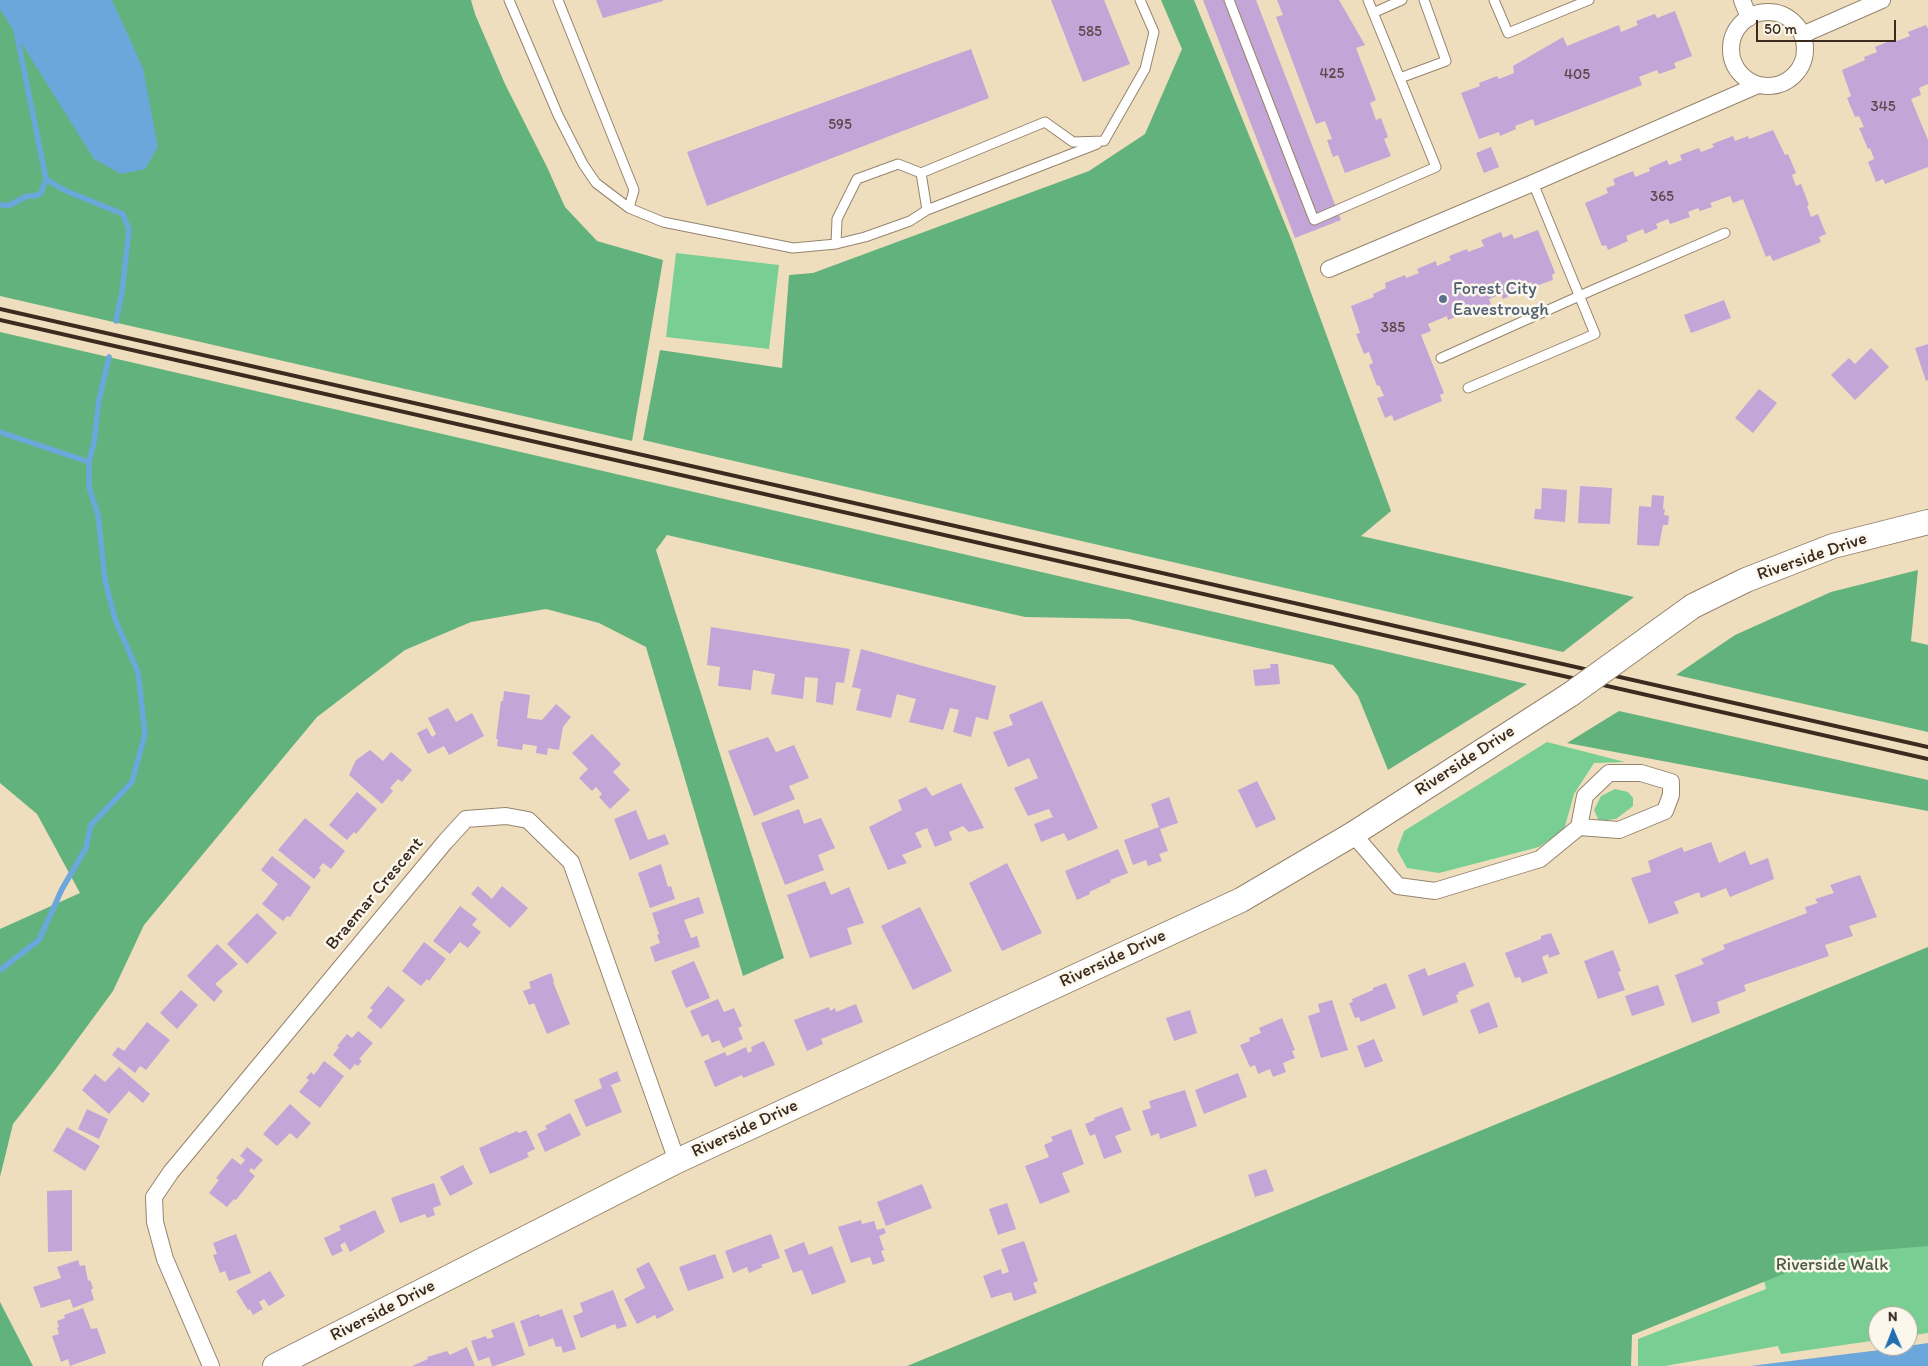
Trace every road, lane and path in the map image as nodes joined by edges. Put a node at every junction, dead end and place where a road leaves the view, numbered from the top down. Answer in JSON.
{"nodes":[{"id":1,"x":509,"y":0,"type":"edge"},
{"id":2,"x":558,"y":0,"type":"edge"},
{"id":3,"x":1140,"y":0,"type":"edge"},
{"id":4,"x":1229,"y":0,"type":"edge"},
{"id":5,"x":1368,"y":0,"type":"edge"},
{"id":6,"x":1402,"y":0,"type":"edge"},
{"id":7,"x":1424,"y":0,"type":"edge"},
{"id":8,"x":1494,"y":0,"type":"edge"},
{"id":9,"x":1589,"y":0,"type":"edge"},
{"id":10,"x":1742,"y":0,"type":"edge"},
{"id":11,"x":1882,"y":0,"type":"edge"},
{"id":12,"x":1373,"y":12,"type":"junction"},
{"id":13,"x":1749,"y":18,"type":"junction"},
{"id":14,"x":1802,"y":35,"type":"junction"},
{"id":15,"x":1400,"y":78,"type":"junction"},
{"id":16,"x":1758,"y":85,"type":"junction"},
{"id":17,"x":1104,"y":141,"type":"junction"},
{"id":18,"x":921,"y":173,"type":"junction"},
{"id":19,"x":1533,"y":183,"type":"junction"},
{"id":20,"x":629,"y":208,"type":"junction"},
{"id":21,"x":926,"y":210,"type":"junction"},
{"id":22,"x":1725,"y":233,"type":"dead end"},
{"id":23,"x":836,"y":244,"type":"junction"},
{"id":24,"x":1329,"y":268,"type":"dead end"},
{"id":25,"x":1580,"y":296,"type":"junction"},
{"id":26,"x":1441,"y":358,"type":"dead end"},
{"id":27,"x":1468,"y":388,"type":"dead end"},
{"id":28,"x":1928,"y":522,"type":"edge"},
{"id":29,"x":1579,"y":827,"type":"junction"},
{"id":30,"x":1353,"y":834,"type":"junction"},
{"id":31,"x":677,"y":1161,"type":"junction"},
{"id":32,"x":211,"y":1366,"type":"edge"},
{"id":33,"x":275,"y":1366,"type":"edge"}],
"edges":[{"from":1,"to":20,"type":"lane"},
{"from":2,"to":20,"type":"lane"},
{"from":3,"to":17,"type":"lane"},
{"from":4,"to":15,"type":"lane"},
{"from":5,"to":12,"type":"lane"},
{"from":6,"to":12,"type":"lane"},
{"from":7,"to":15,"type":"lane"},
{"from":8,"to":9,"type":"lane"},
{"from":10,"to":13,"type":"street"},
{"from":11,"to":14,"type":"street"},
{"from":12,"to":15,"type":"lane"},
{"from":13,"to":14,"type":"street"},
{"from":13,"to":16,"type":"street"},
{"from":14,"to":16,"type":"street"},
{"from":16,"to":19,"type":"street"},
{"from":17,"to":18,"type":"lane"},
{"from":17,"to":21,"type":"lane"},
{"from":18,"to":21,"type":"lane"},
{"from":18,"to":23,"type":"lane"},
{"from":19,"to":24,"type":"street"},
{"from":19,"to":25,"type":"lane"},
{"from":20,"to":23,"type":"lane"},
{"from":21,"to":23,"type":"lane"},
{"from":22,"to":25,"type":"lane"},
{"from":25,"to":26,"type":"lane"},
{"from":25,"to":27,"type":"lane"},
{"from":28,"to":30,"type":"main road","name":"Riverside Drive","bridge":true},
{"from":29,"to":29,"type":"street"},
{"from":29,"to":30,"type":"street"},
{"from":30,"to":31,"type":"main road","name":"Riverside Drive"},
{"from":31,"to":32,"type":"street","name":"Braemar Crescent"},
{"from":31,"to":33,"type":"main road","name":"Riverside Drive"}]}
